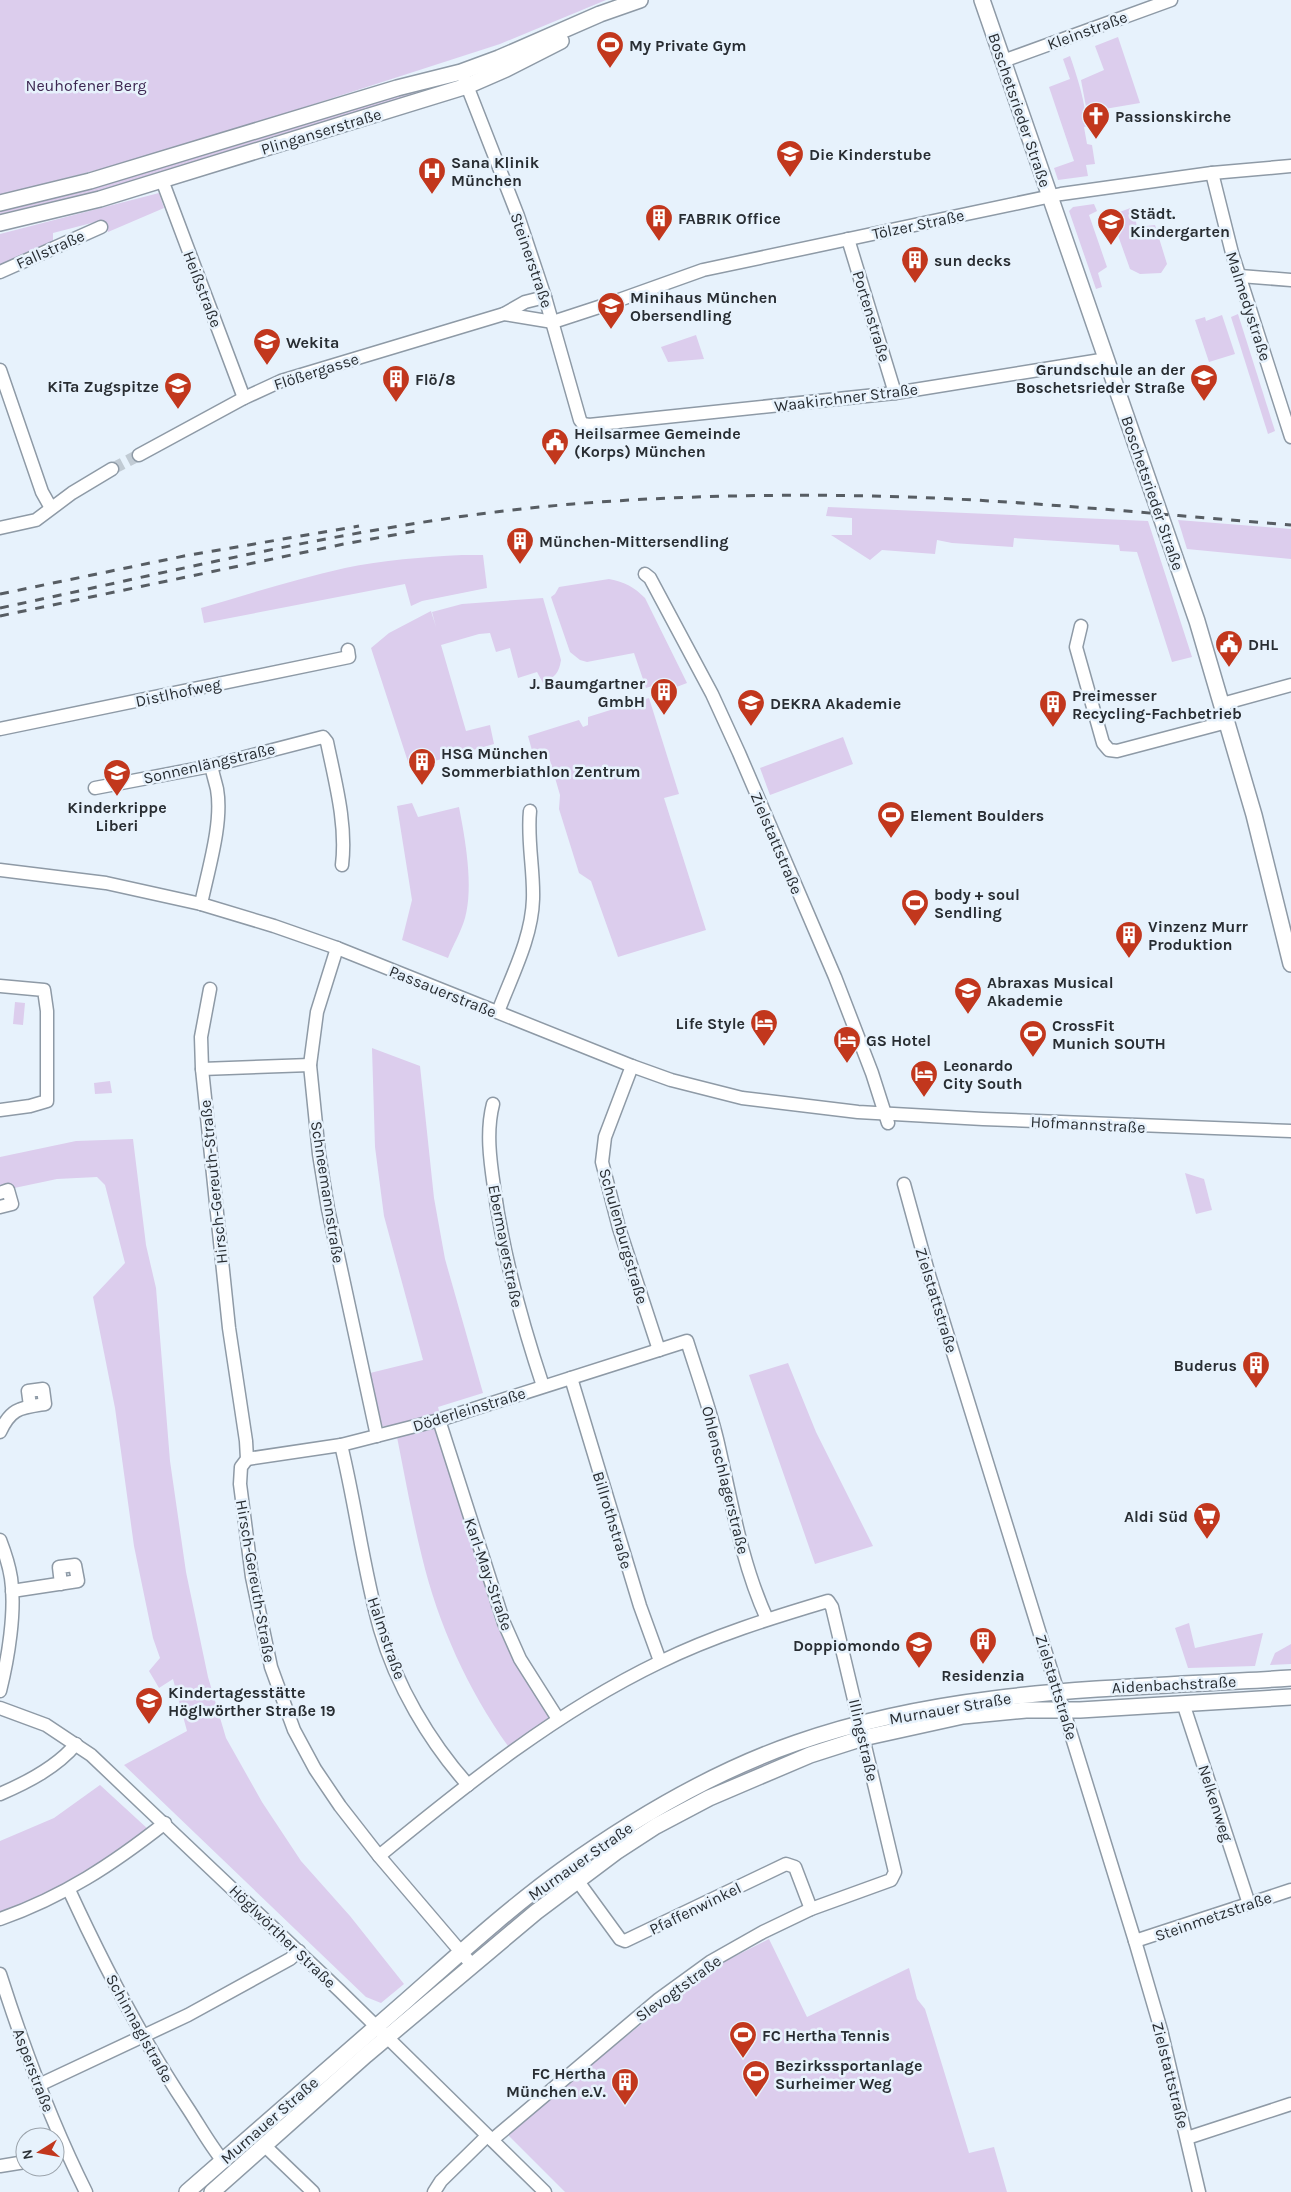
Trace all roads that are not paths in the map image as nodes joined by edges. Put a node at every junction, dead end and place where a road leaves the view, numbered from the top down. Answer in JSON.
{"nodes":[{"id":1,"x":982,"y":0,"type":"edge"},
{"id":2,"x":1171,"y":0,"type":"edge"},
{"id":3,"x":634,"y":2,"type":"edge"},
{"id":4,"x":1003,"y":61,"type":"junction"},
{"id":5,"x":461,"y":72,"type":"junction"},
{"id":6,"x":467,"y":86,"type":"junction"},
{"id":7,"x":1291,"y":166,"type":"edge"},
{"id":8,"x":1212,"y":173,"type":"junction"},
{"id":9,"x":162,"y":180,"type":"junction"},
{"id":10,"x":1050,"y":197,"type":"junction"},
{"id":11,"x":0,"y":203,"type":"edge"},
{"id":12,"x":0,"y":223,"type":"edge"},
{"id":13,"x":101,"y":227,"type":"dead end"},
{"id":14,"x":848,"y":239,"type":"junction"},
{"id":15,"x":0,"y":272,"type":"edge"},
{"id":16,"x":1240,"y":276,"type":"junction"},
{"id":17,"x":1291,"y":280,"type":"edge"},
{"id":18,"x":545,"y":297,"type":"junction"},
{"id":19,"x":504,"y":314,"type":"junction"},
{"id":20,"x":553,"y":322,"type":"junction"},
{"id":21,"x":1107,"y":359,"type":"junction"},
{"id":22,"x":0,"y":370,"type":"edge"},
{"id":23,"x":895,"y":393,"type":"junction"},
{"id":24,"x":244,"y":398,"type":"junction"},
{"id":25,"x":583,"y":424,"type":"joint"},
{"id":26,"x":1291,"y":438,"type":"edge"},
{"id":27,"x":139,"y":455,"type":"tunnel mouth"},
{"id":28,"x":112,"y":469,"type":"tunnel mouth"},
{"id":29,"x":51,"y":508,"type":"junction"},
{"id":30,"x":0,"y":528,"type":"edge"},
{"id":31,"x":645,"y":574,"type":"dead end"},
{"id":32,"x":1081,"y":626,"type":"dead end"},
{"id":33,"x":348,"y":650,"type":"dead end"},
{"id":34,"x":1291,"y":685,"type":"edge"},
{"id":35,"x":1222,"y":704,"type":"junction"},
{"id":36,"x":1228,"y":722,"type":"junction"},
{"id":37,"x":0,"y":729,"type":"edge"},
{"id":38,"x":211,"y":766,"type":"junction"},
{"id":39,"x":95,"y":788,"type":"dead end"},
{"id":40,"x":530,"y":811,"type":"dead end"},
{"id":41,"x":342,"y":865,"type":"dead end"},
{"id":42,"x":0,"y":870,"type":"edge"},
{"id":43,"x":201,"y":904,"type":"junction"},
{"id":44,"x":337,"y":948,"type":"junction"},
{"id":45,"x":1291,"y":964,"type":"edge"},
{"id":46,"x":0,"y":986,"type":"edge"},
{"id":47,"x":210,"y":989,"type":"dead end"},
{"id":48,"x":498,"y":1012,"type":"junction"},
{"id":49,"x":310,"y":1065,"type":"junction"},
{"id":50,"x":632,"y":1066,"type":"junction"},
{"id":51,"x":202,"y":1069,"type":"junction"},
{"id":52,"x":492,"y":1104,"type":"dead end"},
{"id":53,"x":0,"y":1110,"type":"edge"},
{"id":54,"x":886,"y":1119,"type":"junction"},
{"id":55,"x":1291,"y":1131,"type":"edge"},
{"id":56,"x":904,"y":1184,"type":"dead end"},
{"id":57,"x":0,"y":1193,"type":"edge"},
{"id":58,"x":0,"y":1207,"type":"edge"},
{"id":59,"x":687,"y":1341,"type":"joint"},
{"id":60,"x":659,"y":1350,"type":"junction"},
{"id":61,"x":571,"y":1378,"type":"junction"},
{"id":62,"x":543,"y":1386,"type":"junction"},
{"id":63,"x":30,"y":1406,"type":"dead end"},
{"id":64,"x":439,"y":1420,"type":"junction"},
{"id":65,"x":0,"y":1432,"type":"edge"},
{"id":66,"x":377,"y":1436,"type":"junction"},
{"id":67,"x":341,"y":1445,"type":"junction"},
{"id":68,"x":247,"y":1459,"type":"junction"},
{"id":69,"x":0,"y":1540,"type":"edge"},
{"id":70,"x":61,"y":1584,"type":"dead end"},
{"id":71,"x":12,"y":1591,"type":"junction"},
{"id":72,"x":767,"y":1619,"type":"junction"},
{"id":73,"x":660,"y":1661,"type":"junction"},
{"id":74,"x":1291,"y":1678,"type":"edge"},
{"id":75,"x":1261,"y":1680,"type":"junction"},
{"id":76,"x":0,"y":1691,"type":"edge"},
{"id":77,"x":1058,"y":1692,"type":"junction"},
{"id":78,"x":1291,"y":1697,"type":"edge"},
{"id":79,"x":1262,"y":1699,"type":"junction"},
{"id":80,"x":1183,"y":1703,"type":"junction"},
{"id":81,"x":0,"y":1708,"type":"edge"},
{"id":82,"x":1065,"y":1714,"type":"junction"},
{"id":83,"x":558,"y":1719,"type":"junction"},
{"id":84,"x":862,"y":1731,"type":"junction"},
{"id":85,"x":76,"y":1744,"type":"junction"},
{"id":86,"x":468,"y":1785,"type":"junction"},
{"id":87,"x":0,"y":1794,"type":"edge"},
{"id":88,"x":165,"y":1823,"type":"junction"},
{"id":89,"x":379,"y":1856,"type":"junction"},
{"id":90,"x":577,"y":1880,"type":"junction"},
{"id":91,"x":891,"y":1880,"type":"joint"},
{"id":92,"x":69,"y":1890,"type":"junction"},
{"id":93,"x":1291,"y":1890,"type":"edge"},
{"id":94,"x":1249,"y":1904,"type":"junction"},
{"id":95,"x":811,"y":1909,"type":"junction"},
{"id":96,"x":0,"y":1919,"type":"edge"},
{"id":97,"x":1135,"y":1941,"type":"junction"},
{"id":98,"x":298,"y":1952,"type":"junction"},
{"id":99,"x":462,"y":1953,"type":"junction"},
{"id":100,"x":472,"y":1965,"type":"junction"},
{"id":101,"x":0,"y":1974,"type":"edge"},
{"id":102,"x":382,"y":2032,"type":"junction"},
{"id":103,"x":144,"y":2037,"type":"junction"},
{"id":104,"x":39,"y":2085,"type":"junction"},
{"id":105,"x":1291,"y":2104,"type":"edge"},
{"id":106,"x":53,"y":2127,"type":"edge"},
{"id":107,"x":490,"y":2138,"type":"junction"},
{"id":108,"x":1187,"y":2138,"type":"junction"},
{"id":109,"x":265,"y":2146,"type":"junction"},
{"id":110,"x":65,"y":2159,"type":"edge"},
{"id":111,"x":223,"y":2160,"type":"junction"},
{"id":112,"x":15,"y":2164,"type":"edge"},
{"id":113,"x":0,"y":2166,"type":"edge"},
{"id":114,"x":86,"y":2192,"type":"edge"},
{"id":115,"x":187,"y":2192,"type":"edge"},
{"id":116,"x":212,"y":2192,"type":"edge"},
{"id":117,"x":313,"y":2192,"type":"edge"},
{"id":118,"x":434,"y":2192,"type":"edge"},
{"id":119,"x":545,"y":2192,"type":"edge"},
{"id":120,"x":1199,"y":2192,"type":"edge"}],
"edges":[{"from":1,"to":4,"type":"main road","name":"Boschetsrieder Straße"},
{"from":2,"to":4,"type":"street","name":"Kleinstraße"},
{"from":3,"to":5,"type":"main road","name":"Plinganserstraße"},
{"from":3,"to":6,"type":"main road","name":"Plinganserstraße"},
{"from":4,"to":10,"type":"main road","name":"Boschetsrieder Straße"},
{"from":5,"to":6,"type":"street","name":"Steinerstraße"},
{"from":5,"to":11,"type":"main road","name":"Plinganserstraße"},
{"from":6,"to":9,"type":"main road","name":"Plinganserstraße"},
{"from":6,"to":18,"type":"street","name":"Steinerstraße"},
{"from":7,"to":8,"type":"street","name":"Tölzer Straße"},
{"from":8,"to":10,"type":"street","name":"Tölzer Straße"},
{"from":8,"to":16,"type":"street","name":"Malmedystraße"},
{"from":9,"to":12,"type":"main road","name":"Plinganserstraße"},
{"from":9,"to":24,"type":"street","name":"Heißstraße"},
{"from":10,"to":14,"type":"street","name":"Tölzer Straße"},
{"from":10,"to":21,"type":"main road","name":"Boschetsrieder Straße"},
{"from":13,"to":15,"type":"street","name":"Fallstraße"},
{"from":14,"to":20,"type":"street","name":"Tölzer Straße"},
{"from":14,"to":23,"type":"street","name":"Portenstraße"},
{"from":16,"to":17,"type":"street"},
{"from":16,"to":26,"type":"street","name":"Malmedystraße"},
{"from":18,"to":19,"type":"street","name":"Flößergasse"},
{"from":18,"to":20,"type":"street","name":"Steinerstraße"},
{"from":19,"to":20,"type":"street","name":"Flößergasse"},
{"from":19,"to":24,"type":"street","name":"Flößergasse"},
{"from":20,"to":25,"type":"street","name":"Steinerstraße"},
{"from":21,"to":23,"type":"street","name":"Waakirchner Straße"},
{"from":21,"to":35,"type":"main road","name":"Boschetsrieder Straße"},
{"from":22,"to":29,"type":"street"},
{"from":23,"to":25,"type":"street","name":"Waakirchner Straße"},
{"from":24,"to":27,"type":"street","name":"Flößergasse"},
{"from":28,"to":29,"type":"street"},
{"from":29,"to":30,"type":"street"},
{"from":31,"to":54,"type":"street","name":"Zielstattstraße"},
{"from":32,"to":36,"type":"street"},
{"from":33,"to":37,"type":"street","name":"Distlhofweg"},
{"from":34,"to":35,"type":"street"},
{"from":35,"to":36,"type":"main road","name":"Boschetsrieder Straße"},
{"from":36,"to":45,"type":"main road","name":"Boschetsrieder Straße"},
{"from":38,"to":39,"type":"street","name":"Sonnenlängstraße"},
{"from":38,"to":41,"type":"street","name":"Sonnenlängstraße"},
{"from":38,"to":43,"type":"street"},
{"from":40,"to":48,"type":"street"},
{"from":42,"to":43,"type":"street","name":"Passauerstraße"},
{"from":43,"to":44,"type":"street","name":"Passauerstraße"},
{"from":44,"to":48,"type":"street","name":"Passauerstraße"},
{"from":44,"to":49,"type":"street","name":"Schneemannstraße"},
{"from":46,"to":53,"type":"street"},
{"from":47,"to":51,"type":"street","name":"Hirsch-Gereuth-Straße"},
{"from":48,"to":50,"type":"street","name":"Passauerstraße"},
{"from":49,"to":51,"type":"street"},
{"from":49,"to":66,"type":"street","name":"Schneemannstraße"},
{"from":50,"to":54,"type":"street","name":"Passauerstraße"},
{"from":50,"to":60,"type":"street","name":"Schulenburgstraße"},
{"from":51,"to":68,"type":"street","name":"Hirsch-Gereuth-Straße"},
{"from":52,"to":62,"type":"street","name":"Ebermayerstraße"},
{"from":54,"to":55,"type":"street","name":"Hofmannstraße"},
{"from":56,"to":77,"type":"street","name":"Zielstattstraße"},
{"from":57,"to":58,"type":"street"},
{"from":59,"to":60,"type":"street","name":"Döderleinstraße"},
{"from":59,"to":72,"type":"street","name":"Ohlenschlagerstraße"},
{"from":60,"to":61,"type":"street","name":"Döderleinstraße"},
{"from":61,"to":62,"type":"street","name":"Döderleinstraße"},
{"from":61,"to":73,"type":"street","name":"Billrothstraße"},
{"from":62,"to":64,"type":"street","name":"Döderleinstraße"},
{"from":63,"to":65,"type":"street"},
{"from":64,"to":66,"type":"street","name":"Döderleinstraße"},
{"from":64,"to":83,"type":"street","name":"Karl-May-Straße"},
{"from":66,"to":67,"type":"street","name":"Döderleinstraße"},
{"from":67,"to":68,"type":"street","name":"Döderleinstraße"},
{"from":67,"to":86,"type":"street","name":"Halmstraße"},
{"from":68,"to":89,"type":"street","name":"Hirsch-Gereuth-Straße"},
{"from":69,"to":71,"type":"street"},
{"from":70,"to":71,"type":"street"},
{"from":71,"to":76,"type":"street"},
{"from":72,"to":73,"type":"street"},
{"from":72,"to":84,"type":"street","name":"Illingstraße"},
{"from":73,"to":83,"type":"street"},
{"from":74,"to":75,"type":"main road","name":"Aidenbachstraße"},
{"from":75,"to":77,"type":"main road","name":"Aidenbachstraße"},
{"from":75,"to":79,"type":"main road"},
{"from":77,"to":82,"type":"street","name":"Zielstattstraße"},
{"from":77,"to":84,"type":"main road","name":"Murnauer Straße"},
{"from":78,"to":79,"type":"main road","name":"Aidenbachstraße"},
{"from":79,"to":80,"type":"main road","name":"Aidenbachstraße"},
{"from":80,"to":82,"type":"main road","name":"Aidenbachstraße"},
{"from":80,"to":94,"type":"street","name":"Nelkenweg"},
{"from":81,"to":85,"type":"street","name":"Höglwörther Straße"},
{"from":82,"to":84,"type":"main road","name":"Murnauer Straße"},
{"from":82,"to":97,"type":"street","name":"Zielstattstraße"},
{"from":83,"to":86,"type":"street"},
{"from":84,"to":90,"type":"main road","name":"Murnauer Straße"},
{"from":84,"to":91,"type":"street","name":"Illingstraße"},
{"from":84,"to":99,"type":"main road","name":"Murnauer Straße"},
{"from":85,"to":87,"type":"street"},
{"from":85,"to":88,"type":"street","name":"Höglwörther Straße"},
{"from":86,"to":89,"type":"street"},
{"from":88,"to":92,"type":"street"},
{"from":88,"to":98,"type":"street","name":"Höglwörther Straße"},
{"from":89,"to":99,"type":"street","name":"Hirsch-Gereuth-Straße"},
{"from":90,"to":95,"type":"street","name":"Pfaffenwinkel"},
{"from":90,"to":100,"type":"main road","name":"Murnauer Straße"},
{"from":91,"to":95,"type":"street","name":"Slevogtstraße"},
{"from":92,"to":96,"type":"street"},
{"from":92,"to":103,"type":"street","name":"Schinnaglstraße"},
{"from":93,"to":94,"type":"street","name":"Steinmetzstraße"},
{"from":94,"to":97,"type":"street","name":"Steinmetzstraße"},
{"from":95,"to":107,"type":"street","name":"Slevogtstraße"},
{"from":97,"to":108,"type":"street","name":"Zielstattstraße"},
{"from":98,"to":102,"type":"street","name":"Höglwörther Straße"},
{"from":98,"to":103,"type":"street"},
{"from":99,"to":100,"type":"street","name":"Hirsch-Gereuth-Straße"},
{"from":99,"to":102,"type":"main road","name":"Murnauer Straße"},
{"from":100,"to":102,"type":"main road","name":"Murnauer Straße"},
{"from":101,"to":104,"type":"street","name":"Asperstraße"},
{"from":102,"to":107,"type":"street","name":"Höglwörther Straße"},
{"from":102,"to":109,"type":"main road","name":"Murnauer Straße"},
{"from":102,"to":111,"type":"main road","name":"Murnauer Straße"},
{"from":103,"to":104,"type":"street"},
{"from":103,"to":111,"type":"street","name":"Schinnaglstraße"},
{"from":104,"to":106,"type":"street","name":"Asperstraße"},
{"from":105,"to":108,"type":"street"},
{"from":107,"to":118,"type":"street","name":"Slevogtstraße"},
{"from":107,"to":119,"type":"street","name":"Höglwörther Straße"},
{"from":108,"to":120,"type":"street","name":"Zielstattstraße"},
{"from":109,"to":116,"type":"main road","name":"Murnauer Straße"},
{"from":109,"to":117,"type":"street"},
{"from":110,"to":114,"type":"street","name":"Asperstraße"},
{"from":111,"to":115,"type":"main road","name":"Murnauer Straße"},
{"from":112,"to":113,"type":"street"}]}
